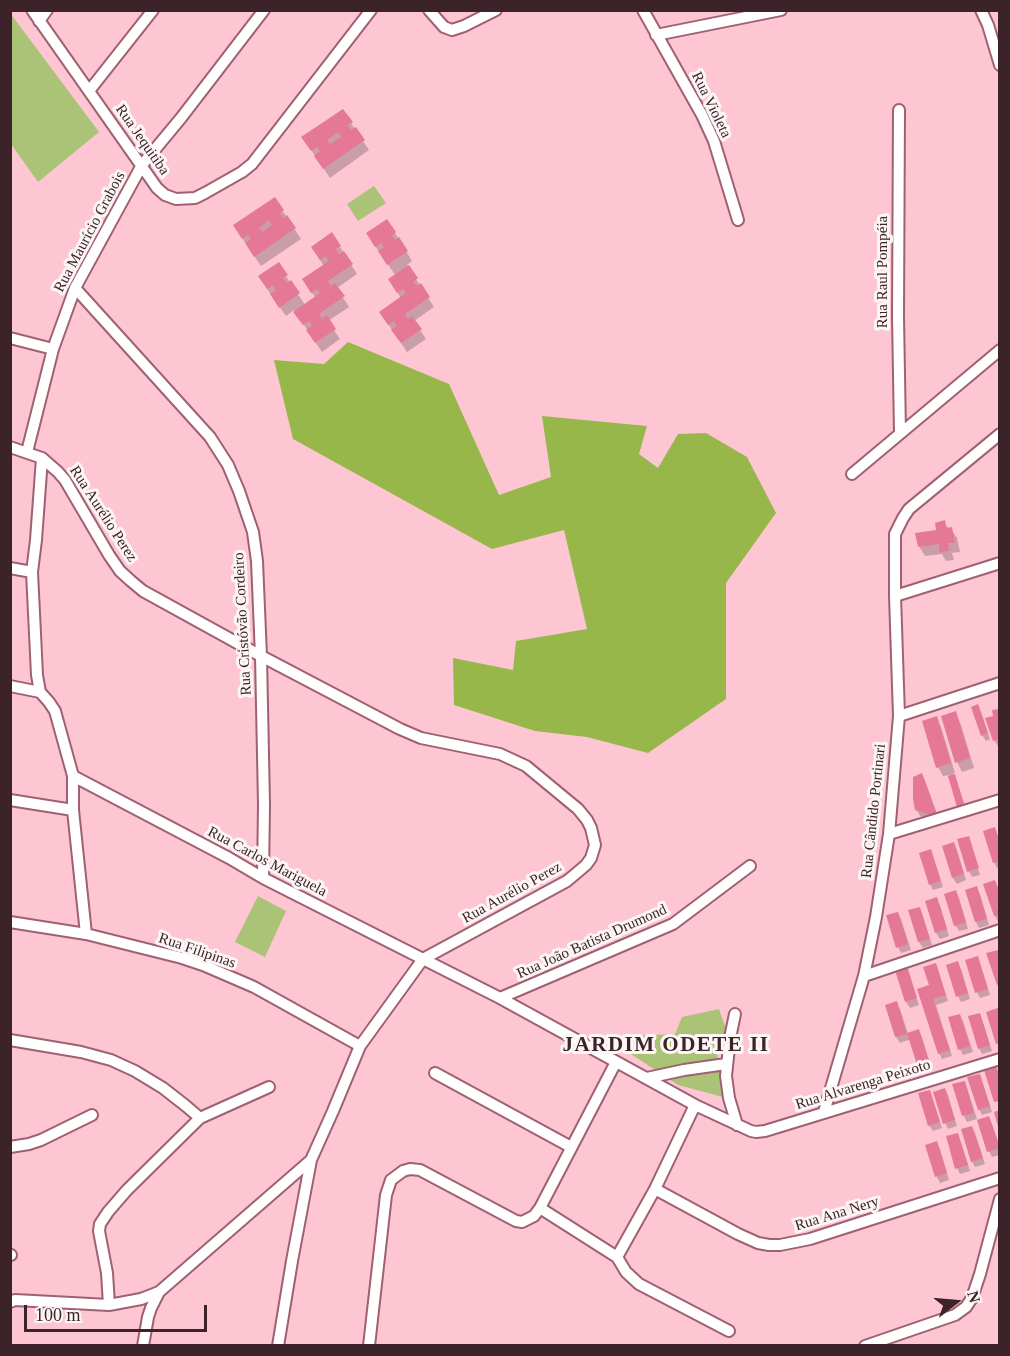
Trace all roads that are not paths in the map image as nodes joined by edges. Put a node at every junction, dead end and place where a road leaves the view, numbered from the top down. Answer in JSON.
{"nodes":[{"id":1,"x":32,"y":10,"type":"edge"},
{"id":2,"x":47,"y":10,"type":"edge"},
{"id":3,"x":153,"y":10,"type":"edge"},
{"id":4,"x":264,"y":10,"type":"edge"},
{"id":5,"x":371,"y":10,"type":"edge"},
{"id":6,"x":429,"y":10,"type":"edge"},
{"id":7,"x":496,"y":10,"type":"edge"},
{"id":8,"x":643,"y":10,"type":"edge"},
{"id":9,"x":781,"y":10,"type":"edge"},
{"id":10,"x":981,"y":10,"type":"edge"},
{"id":11,"x":39,"y":21,"type":"junction"},
{"id":12,"x":656,"y":35,"type":"junction"},
{"id":13,"x":999,"y":65,"type":"edge"},
{"id":14,"x":90,"y":91,"type":"junction"},
{"id":15,"x":899,"y":110,"type":"dead end"},
{"id":16,"x":142,"y":165,"type":"junction"},
{"id":17,"x":738,"y":220,"type":"dead end"},
{"id":18,"x":75,"y":288,"type":"junction"},
{"id":19,"x":10,"y":338,"type":"edge"},
{"id":20,"x":53,"y":349,"type":"junction"},
{"id":21,"x":999,"y":350,"type":"edge"},
{"id":22,"x":900,"y":433,"type":"junction"},
{"id":23,"x":999,"y":434,"type":"edge"},
{"id":24,"x":10,"y":447,"type":"edge"},
{"id":25,"x":27,"y":452,"type":"junction"},
{"id":26,"x":42,"y":458,"type":"junction"},
{"id":27,"x":852,"y":474,"type":"dead end"},
{"id":28,"x":999,"y":563,"type":"edge"},
{"id":29,"x":10,"y":568,"type":"edge"},
{"id":30,"x":32,"y":572,"type":"junction"},
{"id":31,"x":895,"y":596,"type":"junction"},
{"id":32,"x":261,"y":656,"type":"junction"},
{"id":33,"x":999,"y":683,"type":"edge"},
{"id":34,"x":10,"y":686,"type":"edge"},
{"id":35,"x":40,"y":692,"type":"junction"},
{"id":36,"x":899,"y":716,"type":"junction"},
{"id":37,"x":73,"y":776,"type":"junction"},
{"id":38,"x":10,"y":800,"type":"edge"},
{"id":39,"x":999,"y":800,"type":"edge"},
{"id":40,"x":73,"y":810,"type":"junction"},
{"id":41,"x":889,"y":834,"type":"junction"},
{"id":42,"x":750,"y":866,"type":"dead end"},
{"id":43,"x":263,"y":878,"type":"junction"},
{"id":44,"x":10,"y":922,"type":"edge"},
{"id":45,"x":999,"y":930,"type":"edge"},
{"id":46,"x":86,"y":934,"type":"junction"},
{"id":47,"x":423,"y":959,"type":"junction"},
{"id":48,"x":864,"y":975,"type":"junction"},
{"id":49,"x":500,"y":998,"type":"junction"},
{"id":50,"x":735,"y":1014,"type":"dead end"},
{"id":51,"x":10,"y":1040,"type":"edge"},
{"id":52,"x":360,"y":1046,"type":"junction"},
{"id":53,"x":999,"y":1059,"type":"edge"},
{"id":54,"x":616,"y":1062,"type":"junction"},
{"id":55,"x":726,"y":1064,"type":"junction"},
{"id":56,"x":435,"y":1073,"type":"dead end"},
{"id":57,"x":647,"y":1078,"type":"junction"},
{"id":58,"x":269,"y":1087,"type":"dead end"},
{"id":59,"x":695,"y":1105,"type":"junction"},
{"id":60,"x":824,"y":1112,"type":"junction"},
{"id":61,"x":92,"y":1115,"type":"dead end"},
{"id":62,"x":200,"y":1118,"type":"junction"},
{"id":63,"x":736,"y":1125,"type":"junction"},
{"id":64,"x":10,"y":1147,"type":"edge"},
{"id":65,"x":571,"y":1148,"type":"junction"},
{"id":66,"x":311,"y":1160,"type":"junction"},
{"id":67,"x":999,"y":1178,"type":"edge"},
{"id":68,"x":655,"y":1189,"type":"junction"},
{"id":69,"x":999,"y":1199,"type":"edge"},
{"id":70,"x":540,"y":1208,"type":"junction"},
{"id":71,"x":617,"y":1257,"type":"junction"},
{"id":72,"x":159,"y":1292,"type":"junction"},
{"id":73,"x":10,"y":1302,"type":"edge"},
{"id":74,"x":109,"y":1305,"type":"junction"},
{"id":75,"x":729,"y":1331,"type":"dead end"},
{"id":76,"x":143,"y":1346,"type":"edge"},
{"id":77,"x":278,"y":1346,"type":"edge"},
{"id":78,"x":369,"y":1346,"type":"edge"},
{"id":79,"x":865,"y":1346,"type":"edge"}],
"edges":[{"from":1,"to":11,"type":"street","name":"Rua Jequitiba"},
{"from":2,"to":11,"type":"street"},
{"from":3,"to":14,"type":"street"},
{"from":4,"to":16,"type":"street","name":"Rua Maurício Grabois"},
{"from":5,"to":16,"type":"street","name":"Rua Jequitiba"},
{"from":6,"to":7,"type":"street"},
{"from":8,"to":12,"type":"street","name":"Rua Violeta"},
{"from":9,"to":12,"type":"street"},
{"from":10,"to":13,"type":"street"},
{"from":11,"to":14,"type":"street","name":"Rua Jequitiba"},
{"from":12,"to":17,"type":"street","name":"Rua Violeta"},
{"from":14,"to":16,"type":"street","name":"Rua Jequitiba"},
{"from":15,"to":22,"type":"street","name":"Rua Raul Pompéia"},
{"from":16,"to":18,"type":"street","name":"Rua Maurício Grabois"},
{"from":18,"to":20,"type":"street","name":"Rua Maurício Grabois"},
{"from":18,"to":32,"type":"street","name":"Rua Cristóvão Cordeiro"},
{"from":19,"to":20,"type":"street"},
{"from":20,"to":25,"type":"street","name":"Rua Maurício Grabois"},
{"from":21,"to":22,"type":"street"},
{"from":22,"to":27,"type":"street"},
{"from":23,"to":31,"type":"street","name":"Rua Cândido Portinari"},
{"from":24,"to":25,"type":"street"},
{"from":25,"to":26,"type":"street"},
{"from":26,"to":30,"type":"street"},
{"from":26,"to":32,"type":"street","name":"Rua Aurélio Perez"},
{"from":28,"to":31,"type":"street"},
{"from":29,"to":30,"type":"street"},
{"from":30,"to":35,"type":"street"},
{"from":31,"to":36,"type":"street","name":"Rua Cândido Portinari"},
{"from":32,"to":43,"type":"street","name":"Rua Cristóvão Cordeiro"},
{"from":32,"to":47,"type":"street","name":"Rua Aurélio Perez"},
{"from":33,"to":36,"type":"street"},
{"from":34,"to":35,"type":"street"},
{"from":35,"to":37,"type":"street"},
{"from":36,"to":41,"type":"street","name":"Rua Cândido Portinari"},
{"from":37,"to":40,"type":"street"},
{"from":37,"to":43,"type":"street","name":"Rua Carlos Mariguela"},
{"from":38,"to":40,"type":"street"},
{"from":39,"to":41,"type":"street"},
{"from":40,"to":46,"type":"street"},
{"from":41,"to":48,"type":"street","name":"Rua Cândido Portinari"},
{"from":42,"to":49,"type":"street","name":"Rua João Batista Drumond"},
{"from":43,"to":47,"type":"street","name":"Rua Carlos Mariguela"},
{"from":44,"to":46,"type":"street","name":"Rua Filipinas"},
{"from":45,"to":48,"type":"street"},
{"from":46,"to":52,"type":"street","name":"Rua Filipinas"},
{"from":47,"to":49,"type":"street","name":"Rua Carlos Mariguela"},
{"from":47,"to":52,"type":"street","name":"Rua Aurélio Perez"},
{"from":48,"to":60,"type":"street","name":"Rua Cândido Portinari"},
{"from":49,"to":54,"type":"street","name":"Rua Carlos Mariguela"},
{"from":50,"to":55,"type":"street"},
{"from":51,"to":62,"type":"street"},
{"from":52,"to":66,"type":"street","name":"Rua Aurélio Perez"},
{"from":53,"to":60,"type":"street","name":"Rua Alvarenga Peixoto"},
{"from":54,"to":57,"type":"street","name":"Rua Carlos Mariguela"},
{"from":54,"to":65,"type":"street"},
{"from":55,"to":57,"type":"street"},
{"from":55,"to":63,"type":"street"},
{"from":56,"to":65,"type":"street"},
{"from":57,"to":59,"type":"street","name":"Rua Carlos Mariguela"},
{"from":58,"to":62,"type":"street"},
{"from":59,"to":63,"type":"street","name":"Rua Carlos Mariguela"},
{"from":59,"to":68,"type":"street"},
{"from":60,"to":63,"type":"street","name":"Rua Alvarenga Peixoto"},
{"from":61,"to":64,"type":"street"},
{"from":62,"to":74,"type":"street"},
{"from":65,"to":70,"type":"street"},
{"from":66,"to":72,"type":"street","name":"Rua Aurélio Perez"},
{"from":66,"to":77,"type":"street"},
{"from":67,"to":68,"type":"street","name":"Rua Ana Nery"},
{"from":68,"to":71,"type":"street"},
{"from":69,"to":79,"type":"street"},
{"from":70,"to":71,"type":"street"},
{"from":70,"to":78,"type":"street"},
{"from":71,"to":75,"type":"street"},
{"from":72,"to":74,"type":"street","name":"Rua Aurélio Perez"},
{"from":72,"to":76,"type":"street"},
{"from":73,"to":74,"type":"street","name":"Rua Aurélio Perez"}]}
